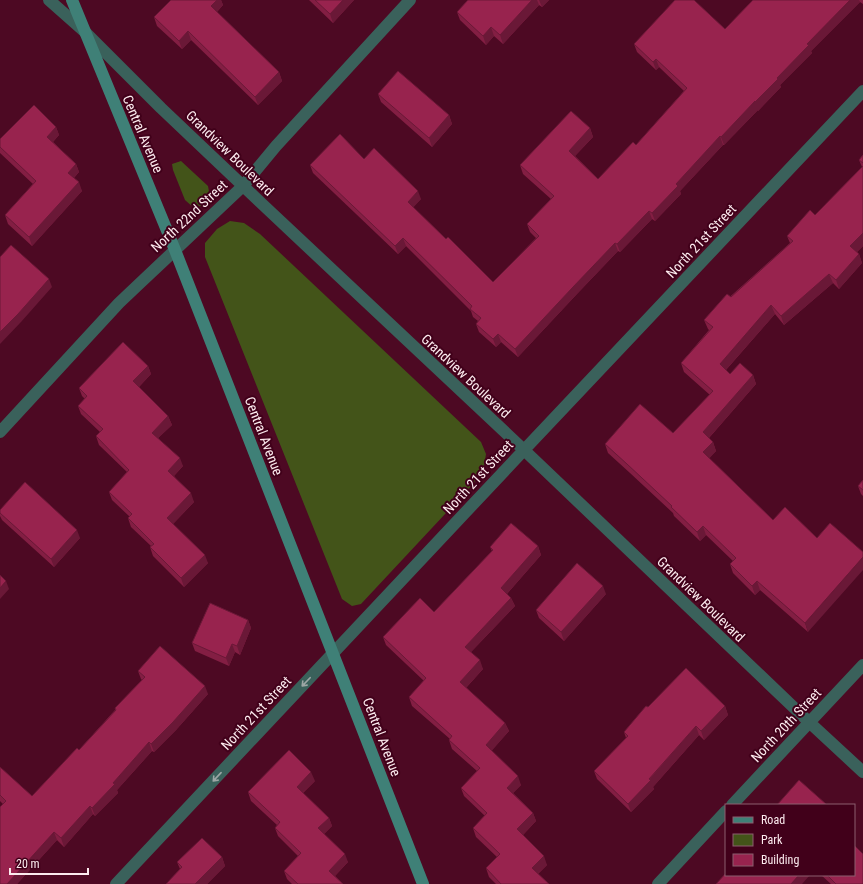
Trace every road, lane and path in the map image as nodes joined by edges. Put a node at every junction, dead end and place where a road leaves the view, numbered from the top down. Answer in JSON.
{"nodes":[{"id":1,"x":49,"y":0,"type":"edge"},
{"id":2,"x":72,"y":0,"type":"edge"},
{"id":3,"x":410,"y":0,"type":"edge"},
{"id":4,"x":84,"y":31,"type":"junction"},
{"id":5,"x":863,"y":91,"type":"edge"},
{"id":6,"x":243,"y":186,"type":"junction"},
{"id":7,"x":175,"y":250,"type":"junction"},
{"id":8,"x":0,"y":432,"type":"edge"},
{"id":9,"x":524,"y":450,"type":"junction"},
{"id":10,"x":333,"y":654,"type":"junction"},
{"id":11,"x":863,"y":665,"type":"edge"},
{"id":12,"x":809,"y":722,"type":"junction"},
{"id":13,"x":863,"y":772,"type":"edge"},
{"id":14,"x":733,"y":804,"type":"edge"},
{"id":15,"x":725,"y":812,"type":"edge"},
{"id":16,"x":116,"y":884,"type":"edge"},
{"id":17,"x":423,"y":884,"type":"edge"},
{"id":18,"x":658,"y":884,"type":"edge"}],
"edges":[{"from":1,"to":4,"type":"street","name":"Grandview Boulevard"},
{"from":2,"to":4,"type":"main road","name":"Central Avenue"},
{"from":3,"to":6,"type":"street","name":"North 22nd Street"},
{"from":4,"to":6,"type":"street","name":"Grandview Boulevard"},
{"from":4,"to":7,"type":"main road","name":"Central Avenue"},
{"from":5,"to":9,"type":"street","name":"North 21st Street"},
{"from":6,"to":7,"type":"street","name":"North 22nd Street"},
{"from":6,"to":9,"type":"street","name":"Grandview Boulevard"},
{"from":7,"to":8,"type":"street","name":"North 22nd Street"},
{"from":7,"to":10,"type":"main road","name":"Central Avenue"},
{"from":9,"to":10,"type":"street","name":"North 21st Street"},
{"from":9,"to":12,"type":"street","name":"Grandview Boulevard"},
{"from":10,"to":16,"type":"street","name":"North 21st Street","one_way":true},
{"from":10,"to":17,"type":"main road","name":"Central Avenue"},
{"from":11,"to":12,"type":"street","name":"North 20th Street"},
{"from":12,"to":13,"type":"street","name":"Grandview Boulevard"},
{"from":12,"to":14,"type":"street","name":"North 20th Street"},
{"from":15,"to":18,"type":"street"}]}
